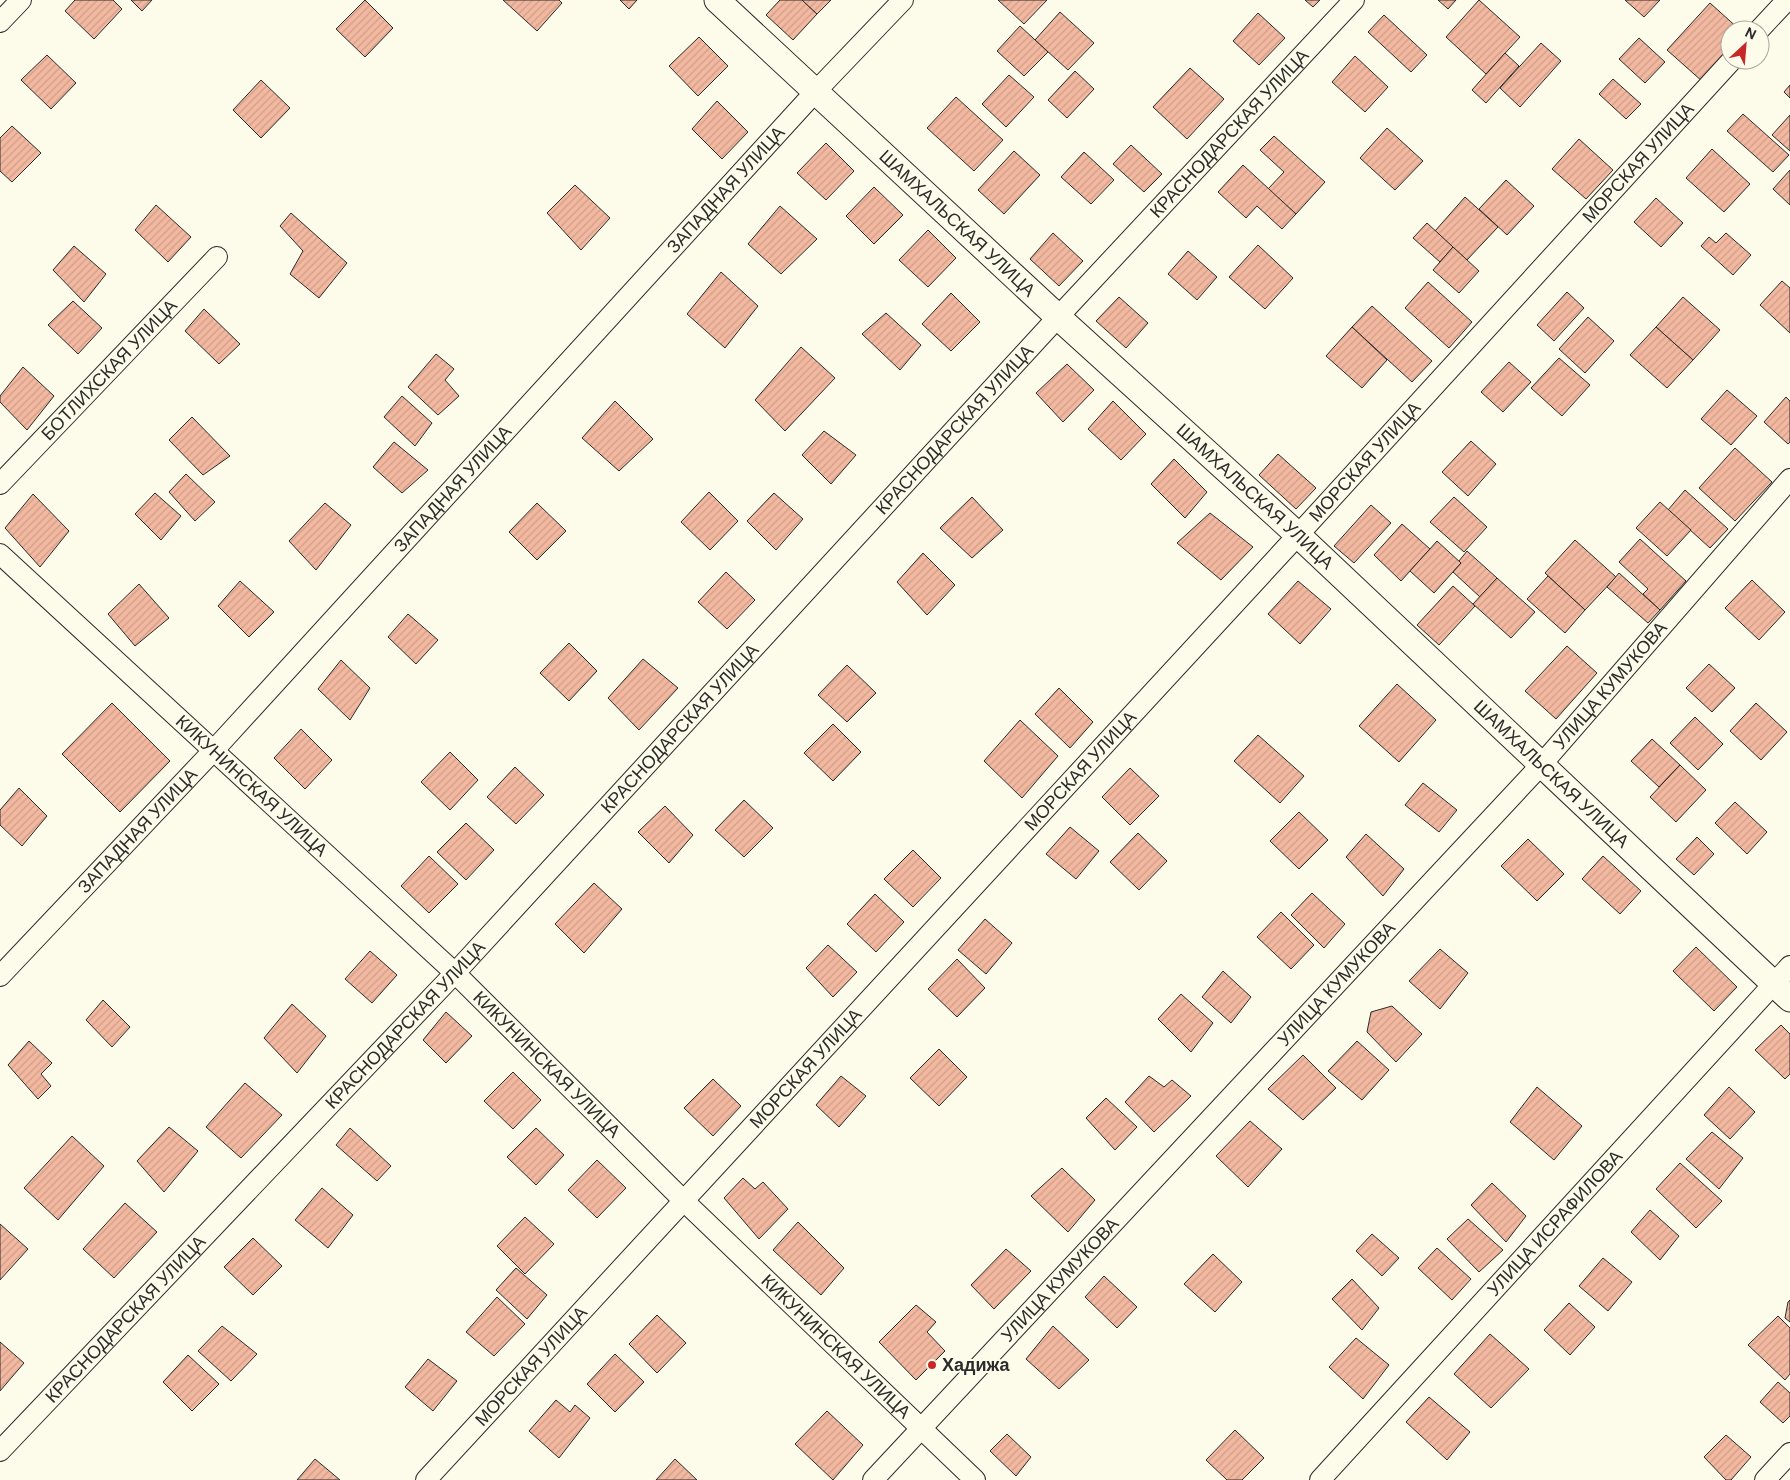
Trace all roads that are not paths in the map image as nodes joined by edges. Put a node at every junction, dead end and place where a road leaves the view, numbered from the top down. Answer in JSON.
{"nodes":[{"id":1,"x":21,"y":0,"type":"edge"},
{"id":2,"x":717,"y":0,"type":"edge"},
{"id":3,"x":903,"y":0,"type":"edge"},
{"id":4,"x":1354,"y":0,"type":"edge"},
{"id":5,"x":1787,"y":0,"type":"edge"},
{"id":6,"x":1768,"y":20,"type":"edge"},
{"id":7,"x":0,"y":22,"type":"edge"},
{"id":8,"x":1723,"y":70,"type":"edge"},
{"id":9,"x":816,"y":92,"type":"junction"},
{"id":10,"x":217,"y":257,"type":"dead end"},
{"id":11,"x":1058,"y":317,"type":"junction"},
{"id":12,"x":1790,"y":479,"type":"edge"},
{"id":13,"x":0,"y":484,"type":"edge"},
{"id":14,"x":1298,"y":535,"type":"junction"},
{"id":15,"x":0,"y":554,"type":"edge"},
{"id":16,"x":214,"y":750,"type":"junction"},
{"id":17,"x":1541,"y":765,"type":"junction"},
{"id":18,"x":455,"y":973,"type":"junction"},
{"id":19,"x":0,"y":976,"type":"edge"},
{"id":20,"x":1785,"y":983,"type":"edge"},
{"id":21,"x":684,"y":1201,"type":"junction"},
{"id":22,"x":921,"y":1428,"type":"junction"},
{"id":23,"x":0,"y":1451,"type":"edge"},
{"id":24,"x":1790,"y":1453,"type":"edge"},
{"id":25,"x":426,"y":1480,"type":"edge"},
{"id":26,"x":873,"y":1480,"type":"edge"},
{"id":27,"x":975,"y":1480,"type":"edge"},
{"id":28,"x":1320,"y":1480,"type":"edge"},
{"id":29,"x":1765,"y":1480,"type":"edge"}],
"edges":[{"from":1,"to":7,"type":"street"},
{"from":2,"to":9,"type":"street","name":"ШАМХАЛЬСКАЯ УЛИЦА"},
{"from":3,"to":9,"type":"street","name":"ЗАПАДНАЯ УЛИЦА"},
{"from":4,"to":11,"type":"street","name":"КРАСНОДАРСКАЯ УЛИЦА"},
{"from":5,"to":6,"type":"street"},
{"from":8,"to":14,"type":"street","name":"МОРСКАЯ УЛИЦА"},
{"from":9,"to":11,"type":"street","name":"ШАМХАЛЬСКАЯ УЛИЦА"},
{"from":9,"to":16,"type":"street","name":"ЗАПАДНАЯ УЛИЦА"},
{"from":10,"to":13,"type":"street","name":"БОТЛИХСКАЯ УЛИЦА"},
{"from":11,"to":14,"type":"street","name":"ШАМХАЛЬСКАЯ УЛИЦА"},
{"from":11,"to":18,"type":"street","name":"КРАСНОДАРСКАЯ УЛИЦА"},
{"from":12,"to":17,"type":"street","name":"УЛИЦА КУМУКОВА"},
{"from":14,"to":17,"type":"street","name":"ШАМХАЛЬСКАЯ УЛИЦА"},
{"from":14,"to":21,"type":"street","name":"МОРСКАЯ УЛИЦА"},
{"from":15,"to":16,"type":"street","name":"КИКУНИНСКАЯ УЛИЦА"},
{"from":16,"to":18,"type":"street","name":"КИКУНИНСКАЯ УЛИЦА"},
{"from":16,"to":19,"type":"street","name":"ЗАПАДНАЯ УЛИЦА"},
{"from":17,"to":20,"type":"street","name":"ШАМХАЛЬСКАЯ УЛИЦА"},
{"from":17,"to":22,"type":"street","name":"УЛИЦА КУМУКОВА"},
{"from":18,"to":21,"type":"street","name":"КИКУНИНСКАЯ УЛИЦА"},
{"from":18,"to":23,"type":"street","name":"КРАСНОДАРСКАЯ УЛИЦА"},
{"from":20,"to":28,"type":"street","name":"УЛИЦА ИСРАФИЛОВА"},
{"from":21,"to":22,"type":"street","name":"КИКУНИНСКАЯ УЛИЦА"},
{"from":21,"to":25,"type":"street","name":"МОРСКАЯ УЛИЦА"},
{"from":22,"to":26,"type":"street","name":"УЛИЦА КУМУКОВА"},
{"from":22,"to":27,"type":"street","name":"КИКУНИНСКАЯ УЛИЦА"},
{"from":24,"to":29,"type":"street"}]}
